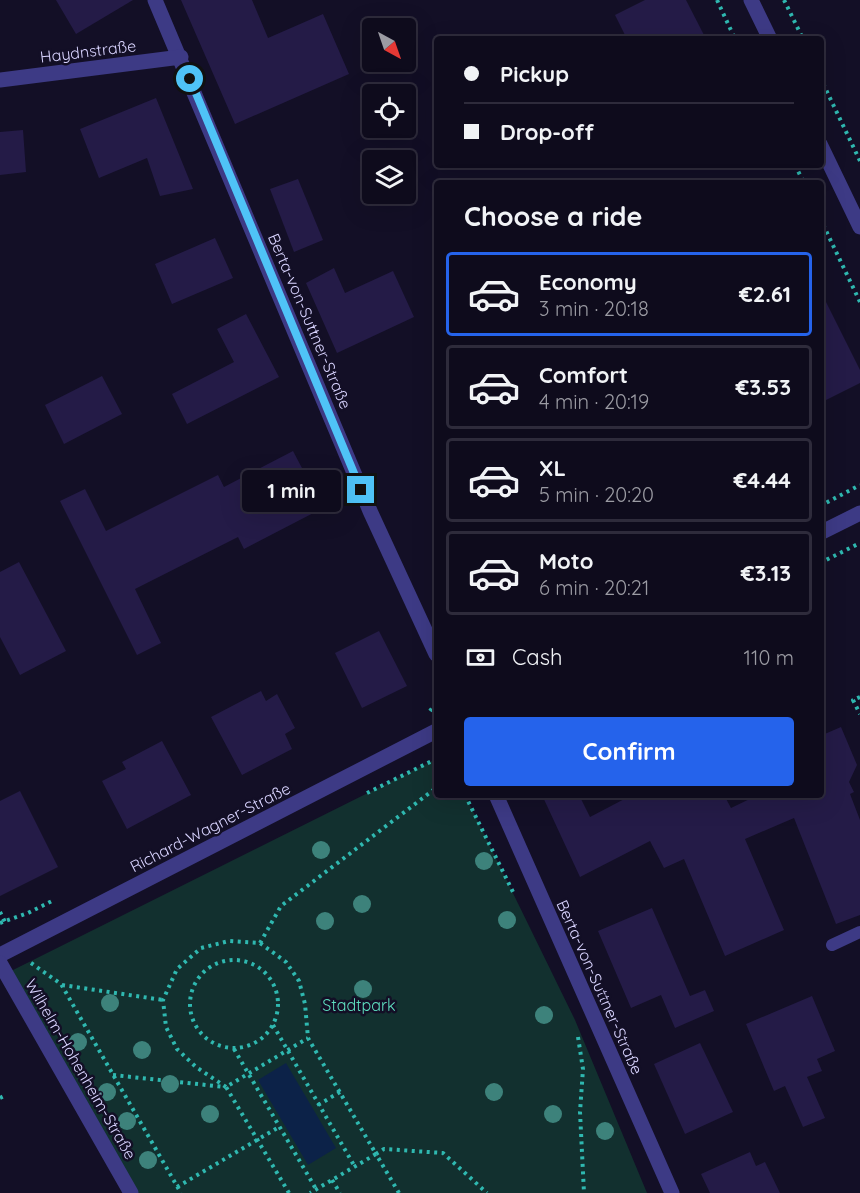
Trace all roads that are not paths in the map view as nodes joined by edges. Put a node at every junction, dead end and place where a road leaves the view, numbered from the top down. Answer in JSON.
{"nodes":[{"id":1,"x":155,"y":0,"type":"edge"},
{"id":2,"x":751,"y":0,"type":"edge"},
{"id":3,"x":769,"y":36,"type":"edge"},
{"id":4,"x":181,"y":57,"type":"junction"},
{"id":5,"x":0,"y":80,"type":"edge"},
{"id":6,"x":824,"y":152,"type":"edge"},
{"id":7,"x":860,"y":227,"type":"edge"},
{"id":8,"x":860,"y":513,"type":"edge"},
{"id":9,"x":824,"y":532,"type":"edge"},
{"id":10,"x":434,"y":650,"type":"edge"},
{"id":11,"x":434,"y":732,"type":"edge"},
{"id":12,"x":497,"y":798,"type":"edge"},
{"id":13,"x":860,"y":932,"type":"edge"},
{"id":14,"x":832,"y":945,"type":"dead end"},
{"id":15,"x":0,"y":955,"type":"edge"},
{"id":16,"x":0,"y":963,"type":"edge"},
{"id":17,"x":131,"y":1193,"type":"edge"},
{"id":18,"x":672,"y":1193,"type":"edge"}],
"edges":[{"from":1,"to":4,"type":"street","name":"Berta-von-Suttner-Straße"},
{"from":2,"to":3,"type":"street"},
{"from":4,"to":5,"type":"street","name":"Haydnstraße"},
{"from":4,"to":10,"type":"street","name":"Berta-von-Suttner-Straße"},
{"from":6,"to":7,"type":"street"},
{"from":8,"to":9,"type":"street"},
{"from":11,"to":15,"type":"street","name":"Richard-Wagner-Straße"},
{"from":12,"to":18,"type":"street","name":"Berta-von-Suttner-Straße"},
{"from":13,"to":14,"type":"lane"},
{"from":16,"to":17,"type":"street","name":"Wilhelm-Hohenheim-Straße"}]}
